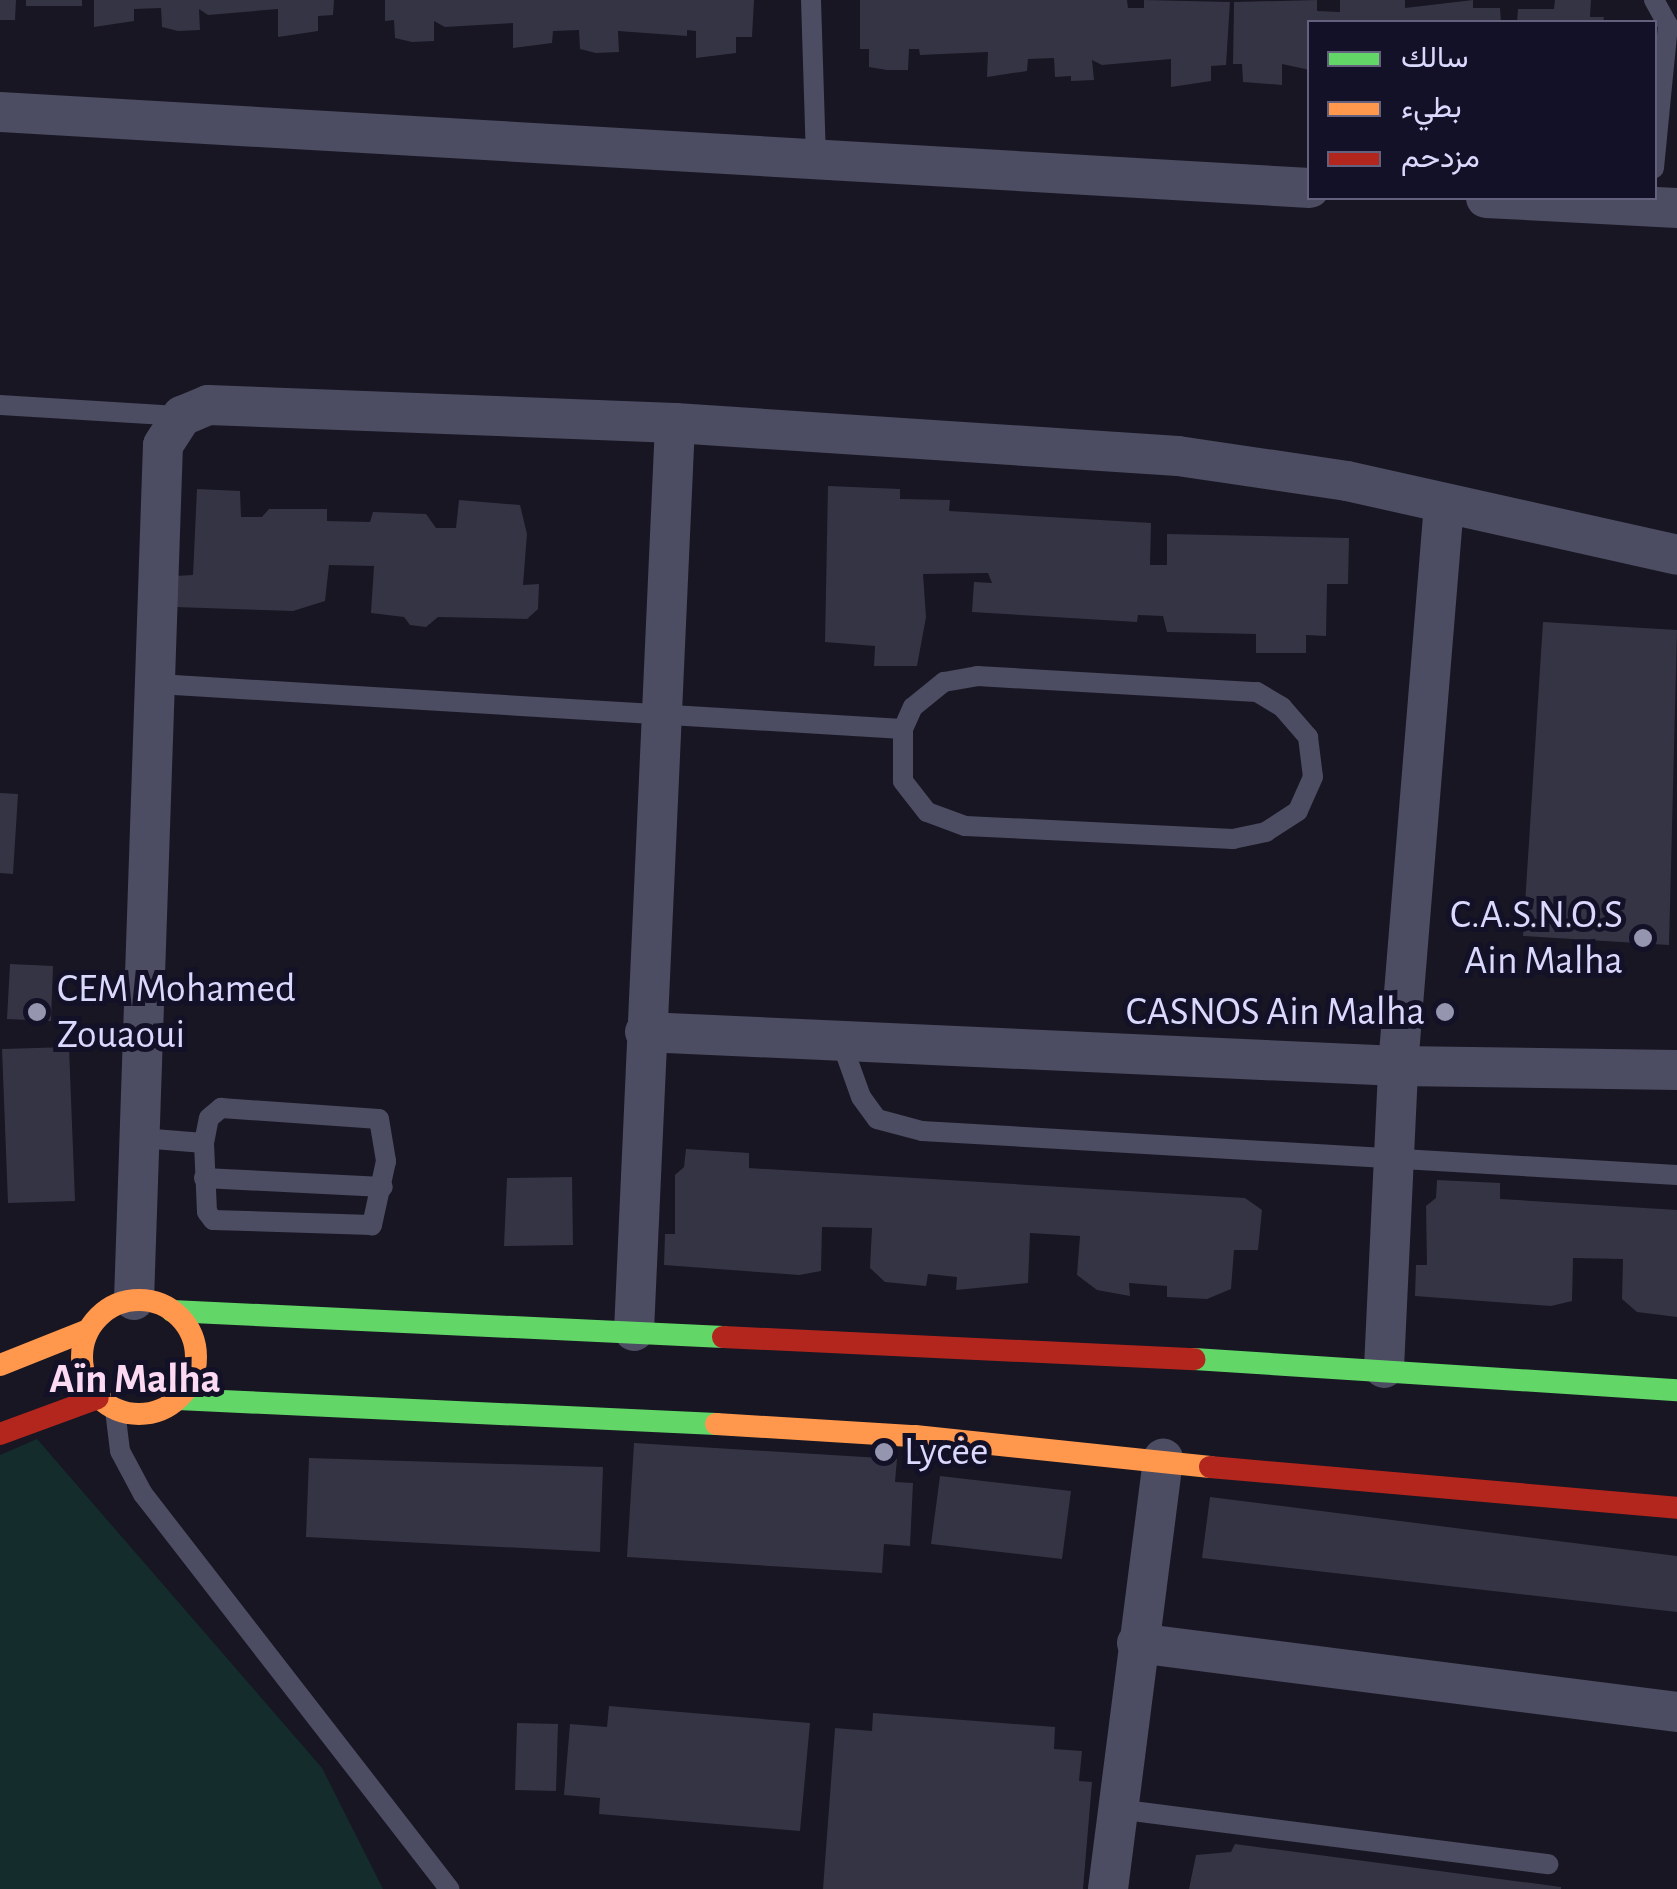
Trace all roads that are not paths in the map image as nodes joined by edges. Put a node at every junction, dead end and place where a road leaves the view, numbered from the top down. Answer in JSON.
{"nodes":[{"id":1,"x":811,"y":0,"type":"edge"},
{"id":2,"x":1654,"y":0,"type":"edge"},
{"id":3,"x":0,"y":112,"type":"edge"},
{"id":4,"x":816,"y":162,"type":"junction"},
{"id":5,"x":1307,"y":188,"type":"edge"},
{"id":6,"x":1659,"y":195,"type":"edge"},
{"id":7,"x":0,"y":405,"type":"edge"},
{"id":8,"x":182,"y":416,"type":"junction"},
{"id":9,"x":675,"y":423,"type":"junction"},
{"id":10,"x":1444,"y":504,"type":"junction"},
{"id":11,"x":1677,"y":554,"type":"edge"},
{"id":12,"x":158,"y":684,"type":"junction"},
{"id":13,"x":661,"y":715,"type":"junction"},
{"id":14,"x":903,"y":729,"type":"junction"},
{"id":15,"x":645,"y":1032,"type":"junction"},
{"id":16,"x":842,"y":1044,"type":"junction"},
{"id":17,"x":1398,"y":1066,"type":"junction"},
{"id":18,"x":1677,"y":1070,"type":"edge"},
{"id":19,"x":141,"y":1138,"type":"junction"},
{"id":20,"x":204,"y":1142,"type":"junction"},
{"id":21,"x":1394,"y":1160,"type":"junction"},
{"id":22,"x":1677,"y":1175,"type":"edge"},
{"id":23,"x":204,"y":1178,"type":"junction"},
{"id":24,"x":383,"y":1187,"type":"junction"},
{"id":25,"x":153,"y":1305,"type":"junction"},
{"id":26,"x":88,"y":1330,"type":"junction"},
{"id":27,"x":634,"y":1331,"type":"junction"},
{"id":28,"x":0,"y":1365,"type":"edge"},
{"id":29,"x":1384,"y":1368,"type":"junction"},
{"id":30,"x":1677,"y":1390,"type":"edge"},
{"id":31,"x":178,"y":1399,"type":"junction"},
{"id":32,"x":107,"y":1404,"type":"junction"},
{"id":33,"x":0,"y":1434,"type":"edge"},
{"id":34,"x":1162,"y":1458,"type":"junction"},
{"id":35,"x":1677,"y":1508,"type":"edge"},
{"id":36,"x":1137,"y":1644,"type":"junction"},
{"id":37,"x":1677,"y":1712,"type":"edge"},
{"id":38,"x":1116,"y":1809,"type":"junction"},
{"id":39,"x":1549,"y":1864,"type":"dead end"},
{"id":40,"x":450,"y":1889,"type":"edge"},
{"id":41,"x":1108,"y":1889,"type":"edge"}],
"edges":[{"from":1,"to":4,"type":"lane"},
{"from":2,"to":6,"type":"lane"},
{"from":3,"to":4,"type":"street"},
{"from":4,"to":5,"type":"street"},
{"from":7,"to":8,"type":"lane"},
{"from":8,"to":9,"type":"street"},
{"from":8,"to":12,"type":"street"},
{"from":9,"to":10,"type":"street"},
{"from":9,"to":13,"type":"street"},
{"from":10,"to":11,"type":"street"},
{"from":10,"to":17,"type":"street"},
{"from":12,"to":13,"type":"lane"},
{"from":12,"to":19,"type":"street"},
{"from":13,"to":14,"type":"lane"},
{"from":13,"to":15,"type":"street"},
{"from":14,"to":14,"type":"lane"},
{"from":15,"to":16,"type":"street"},
{"from":15,"to":27,"type":"street"},
{"from":16,"to":17,"type":"street"},
{"from":16,"to":21,"type":"lane"},
{"from":17,"to":18,"type":"street"},
{"from":17,"to":21,"type":"street"},
{"from":19,"to":20,"type":"lane"},
{"from":19,"to":25,"type":"street"},
{"from":20,"to":23,"type":"lane"},
{"from":20,"to":24,"type":"lane"},
{"from":21,"to":22,"type":"lane"},
{"from":21,"to":29,"type":"street"},
{"from":23,"to":24,"type":"lane"},
{"from":23,"to":24,"type":"lane"},
{"from":25,"to":26,"type":"main road"},
{"from":25,"to":27,"type":"main road"},
{"from":25,"to":31,"type":"main road"},
{"from":26,"to":28,"type":"main road"},
{"from":26,"to":32,"type":"main road"},
{"from":27,"to":29,"type":"main road"},
{"from":29,"to":30,"type":"main road"},
{"from":31,"to":32,"type":"main road"},
{"from":31,"to":34,"type":"main road"},
{"from":32,"to":33,"type":"main road"},
{"from":32,"to":40,"type":"lane"},
{"from":34,"to":35,"type":"main road"},
{"from":34,"to":36,"type":"street"},
{"from":36,"to":37,"type":"street"},
{"from":36,"to":38,"type":"street"},
{"from":38,"to":39,"type":"lane"},
{"from":38,"to":41,"type":"street"}]}
